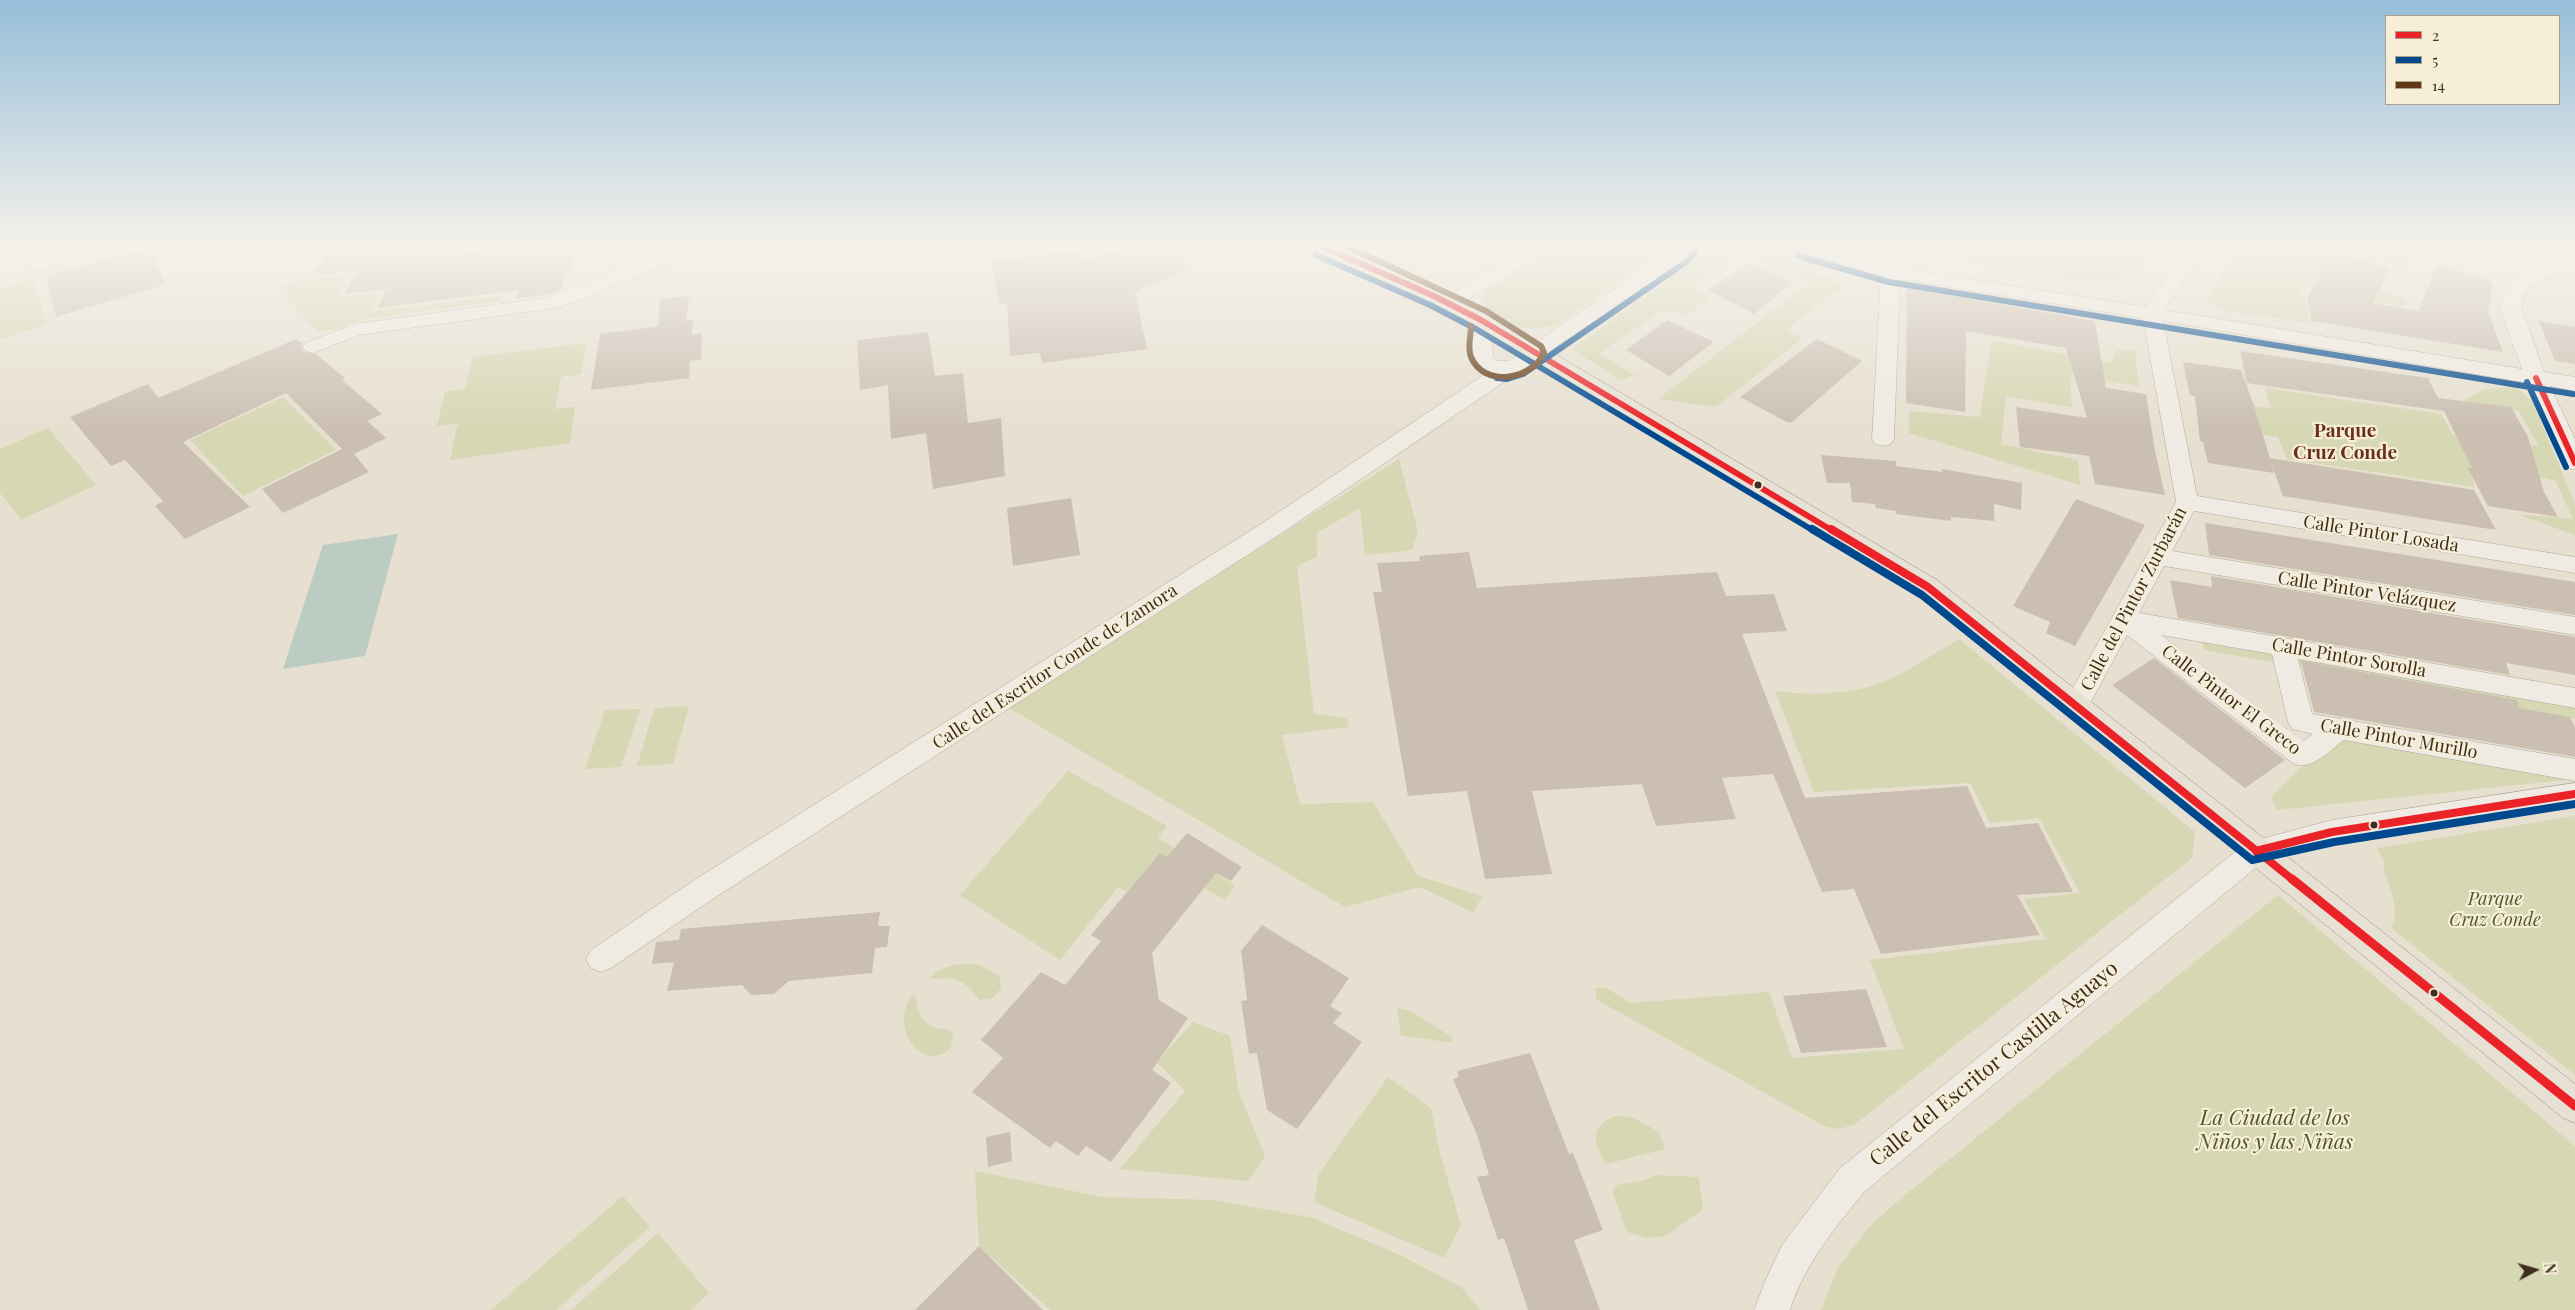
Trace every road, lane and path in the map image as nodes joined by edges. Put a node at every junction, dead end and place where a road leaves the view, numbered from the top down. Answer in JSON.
{"nodes":[{"id":1,"x":525,"y":307,"type":"edge"},
{"id":2,"x":1455,"y":307,"type":"edge"},
{"id":3,"x":1602,"y":307,"type":"edge"},
{"id":4,"x":1889,"y":307,"type":"edge"},
{"id":5,"x":2115,"y":307,"type":"edge"},
{"id":6,"x":2156,"y":307,"type":"edge"},
{"id":7,"x":2511,"y":307,"type":"edge"},
{"id":8,"x":2152,"y":313,"type":"junction"},
{"id":9,"x":1481,"y":320,"type":"junction"},
{"id":10,"x":313,"y":347,"type":"dead end"},
{"id":11,"x":1534,"y":353,"type":"junction"},
{"id":12,"x":1506,"y":369,"type":"junction"},
{"id":13,"x":2536,"y":378,"type":"junction"},
{"id":14,"x":2575,"y":384,"type":"edge"},
{"id":15,"x":1883,"y":439,"type":"dead end"},
{"id":16,"x":2575,"y":463,"type":"edge"},
{"id":17,"x":2187,"y":502,"type":"junction"},
{"id":18,"x":2158,"y":557,"type":"junction"},
{"id":19,"x":2575,"y":565,"type":"edge"},
{"id":20,"x":2123,"y":619,"type":"junction"},
{"id":21,"x":2575,"y":626,"type":"edge"},
{"id":22,"x":2282,"y":646,"type":"junction"},
{"id":23,"x":2575,"y":698,"type":"edge"},
{"id":24,"x":2076,"y":706,"type":"junction"},
{"id":25,"x":2339,"y":729,"type":"junction"},
{"id":26,"x":2575,"y":770,"type":"edge"},
{"id":27,"x":2575,"y":794,"type":"edge"},
{"id":28,"x":2256,"y":851,"type":"junction"},
{"id":29,"x":601,"y":959,"type":"dead end"},
{"id":30,"x":2575,"y":1106,"type":"edge"},
{"id":31,"x":1772,"y":1310,"type":"edge"}],
"edges":[{"from":1,"to":10,"type":"street"},
{"from":2,"to":9,"type":"main road"},
{"from":3,"to":11,"type":"street","name":"Calle del Escritor Conde de Zamora"},
{"from":4,"to":15,"type":"street"},
{"from":5,"to":8,"type":"street"},
{"from":6,"to":8,"type":"street"},
{"from":7,"to":13,"type":"street"},
{"from":8,"to":13,"type":"street"},
{"from":8,"to":17,"type":"street","name":"Calle del Pintor Zurbarán"},
{"from":9,"to":11,"type":"main road"},
{"from":9,"to":12,"type":"street"},
{"from":11,"to":12,"type":"street","name":"Calle del Escritor Conde de Zamora"},
{"from":11,"to":24,"type":"main road"},
{"from":12,"to":29,"type":"street","name":"Calle del Escritor Conde de Zamora"},
{"from":13,"to":14,"type":"street"},
{"from":13,"to":16,"type":"street"},
{"from":17,"to":18,"type":"street","name":"Calle del Pintor Zurbarán"},
{"from":17,"to":19,"type":"street","name":"Calle Pintor Losada"},
{"from":18,"to":20,"type":"street","name":"Calle del Pintor Zurbarán"},
{"from":18,"to":21,"type":"street","name":"Calle Pintor Velázquez"},
{"from":20,"to":22,"type":"street","name":"Calle Pintor Sorolla"},
{"from":20,"to":24,"type":"street","name":"Calle del Pintor Zurbarán"},
{"from":20,"to":25,"type":"street","name":"Calle Pintor El Greco"},
{"from":22,"to":23,"type":"street","name":"Calle Pintor Sorolla"},
{"from":22,"to":25,"type":"street","name":"Calle Pintor Murillo"},
{"from":24,"to":28,"type":"main road"},
{"from":25,"to":26,"type":"street","name":"Calle Pintor Murillo"},
{"from":27,"to":28,"type":"street"},
{"from":28,"to":30,"type":"main road"},
{"from":28,"to":31,"type":"street","name":"Calle del Escritor Castilla Aguayo"}]}
